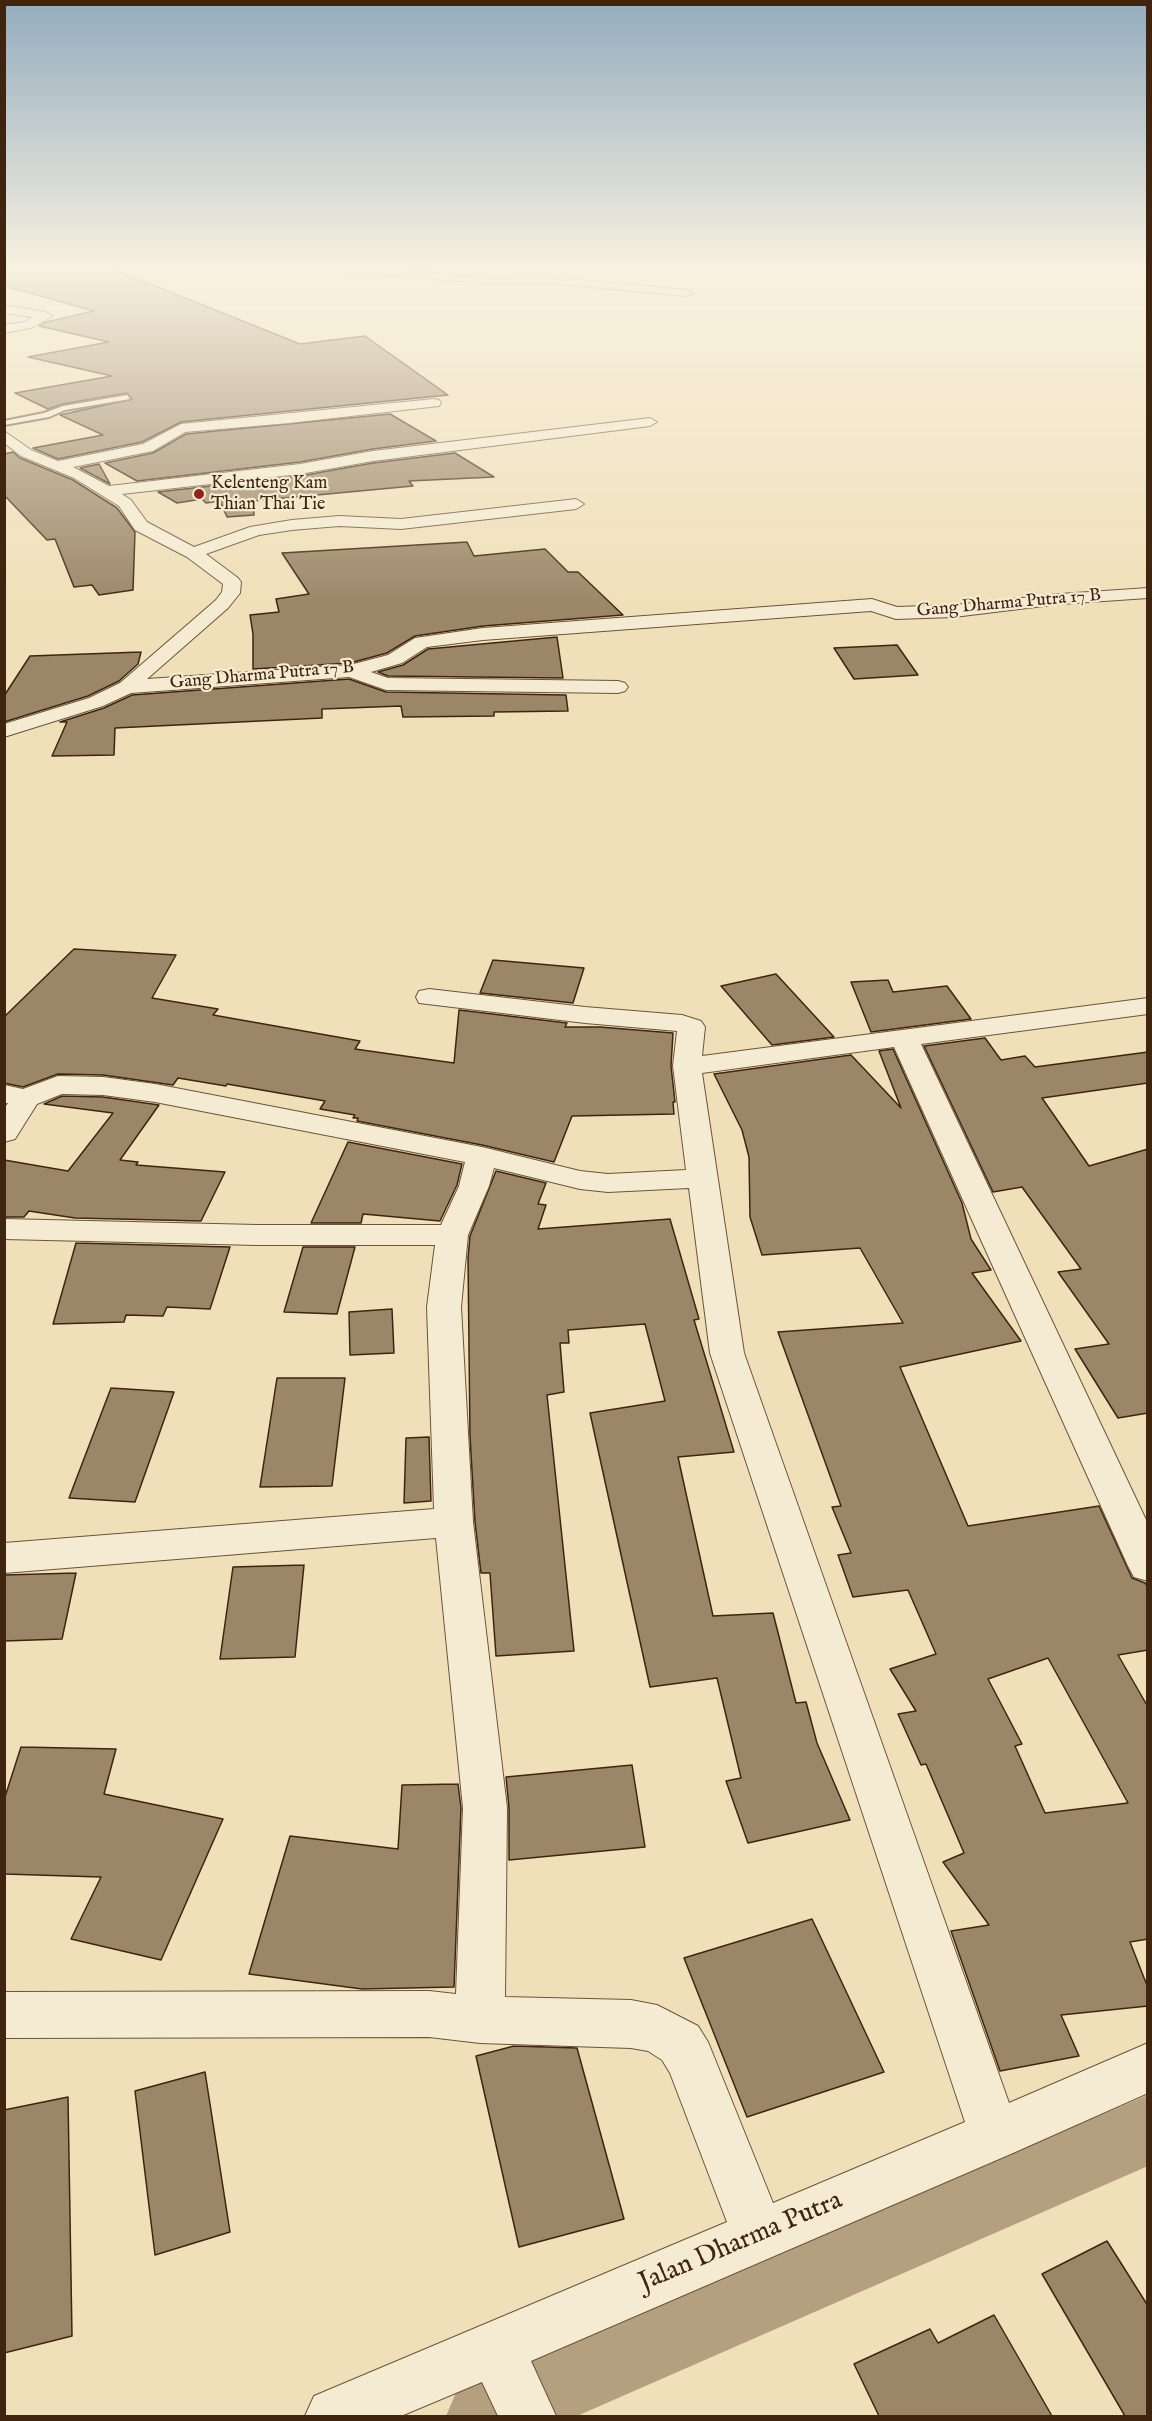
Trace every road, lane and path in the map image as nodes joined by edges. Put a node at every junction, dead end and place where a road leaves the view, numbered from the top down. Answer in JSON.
{"nodes":[{"id":1,"x":127,"y":398,"type":"dead end"},
{"id":2,"x":434,"y":403,"type":"dead end"},
{"id":3,"x":650,"y":422,"type":"dead end"},
{"id":4,"x":4,"y":423,"type":"edge"},
{"id":5,"x":4,"y":435,"type":"edge"},
{"id":6,"x":58,"y":465,"type":"junction"},
{"id":7,"x":106,"y":490,"type":"junction"},
{"id":8,"x":576,"y":504,"type":"dead end"},
{"id":9,"x":193,"y":553,"type":"junction"},
{"id":10,"x":1148,"y":593,"type":"edge"},
{"id":11,"x":351,"y":671,"type":"junction"},
{"id":12,"x":127,"y":687,"type":"junction"},
{"id":13,"x":618,"y":687,"type":"dead end"},
{"id":14,"x":4,"y":731,"type":"edge"},
{"id":15,"x":429,"y":997,"type":"dead end"},
{"id":16,"x":1147,"y":1007,"type":"edge"},
{"id":17,"x":904,"y":1038,"type":"junction"},
{"id":18,"x":687,"y":1066,"type":"junction"},
{"id":19,"x":15,"y":1096,"type":"edge"},
{"id":20,"x":4,"y":1133,"type":"edge"},
{"id":21,"x":482,"y":1156,"type":"junction"},
{"id":22,"x":703,"y":1178,"type":"junction"},
{"id":23,"x":4,"y":1229,"type":"edge"},
{"id":24,"x":452,"y":1235,"type":"junction"},
{"id":25,"x":454,"y":1522,"type":"junction"},
{"id":26,"x":4,"y":1558,"type":"edge"},
{"id":27,"x":1148,"y":1566,"type":"edge"},
{"id":28,"x":4,"y":2015,"type":"edge"},
{"id":29,"x":480,"y":2020,"type":"junction"},
{"id":30,"x":1148,"y":2067,"type":"edge"},
{"id":31,"x":995,"y":2135,"type":"junction"},
{"id":32,"x":759,"y":2235,"type":"junction"},
{"id":33,"x":511,"y":2381,"type":"edge"},
{"id":34,"x":334,"y":2416,"type":"edge"}],
"edges":[{"from":1,"to":4,"type":"lane"},
{"from":2,"to":6,"type":"street"},
{"from":3,"to":7,"type":"street"},
{"from":5,"to":6,"type":"street"},
{"from":6,"to":7,"type":"street"},
{"from":7,"to":9,"type":"street"},
{"from":8,"to":9,"type":"street"},
{"from":9,"to":12,"type":"street"},
{"from":10,"to":11,"type":"street","name":"Gang Dharma Putra 17 B"},
{"from":11,"to":12,"type":"street","name":"Gang Dharma Putra 17 B"},
{"from":11,"to":13,"type":"street"},
{"from":12,"to":14,"type":"street"},
{"from":15,"to":18,"type":"street"},
{"from":16,"to":17,"type":"street"},
{"from":17,"to":18,"type":"street"},
{"from":17,"to":27,"type":"street"},
{"from":18,"to":22,"type":"street"},
{"from":19,"to":20,"type":"street"},
{"from":19,"to":21,"type":"street"},
{"from":21,"to":22,"type":"street"},
{"from":21,"to":24,"type":"street"},
{"from":22,"to":31,"type":"street"},
{"from":23,"to":24,"type":"street"},
{"from":24,"to":25,"type":"street"},
{"from":25,"to":26,"type":"street"},
{"from":25,"to":29,"type":"street"},
{"from":28,"to":29,"type":"street"},
{"from":29,"to":32,"type":"street"},
{"from":30,"to":31,"type":"street","name":"Jalan Dharma Putra"},
{"from":31,"to":32,"type":"street","name":"Jalan Dharma Putra"},
{"from":32,"to":33,"type":"street","name":"Jalan Dharma Putra"},
{"from":33,"to":34,"type":"street","name":"Jalan Dharma Putra"}]}
